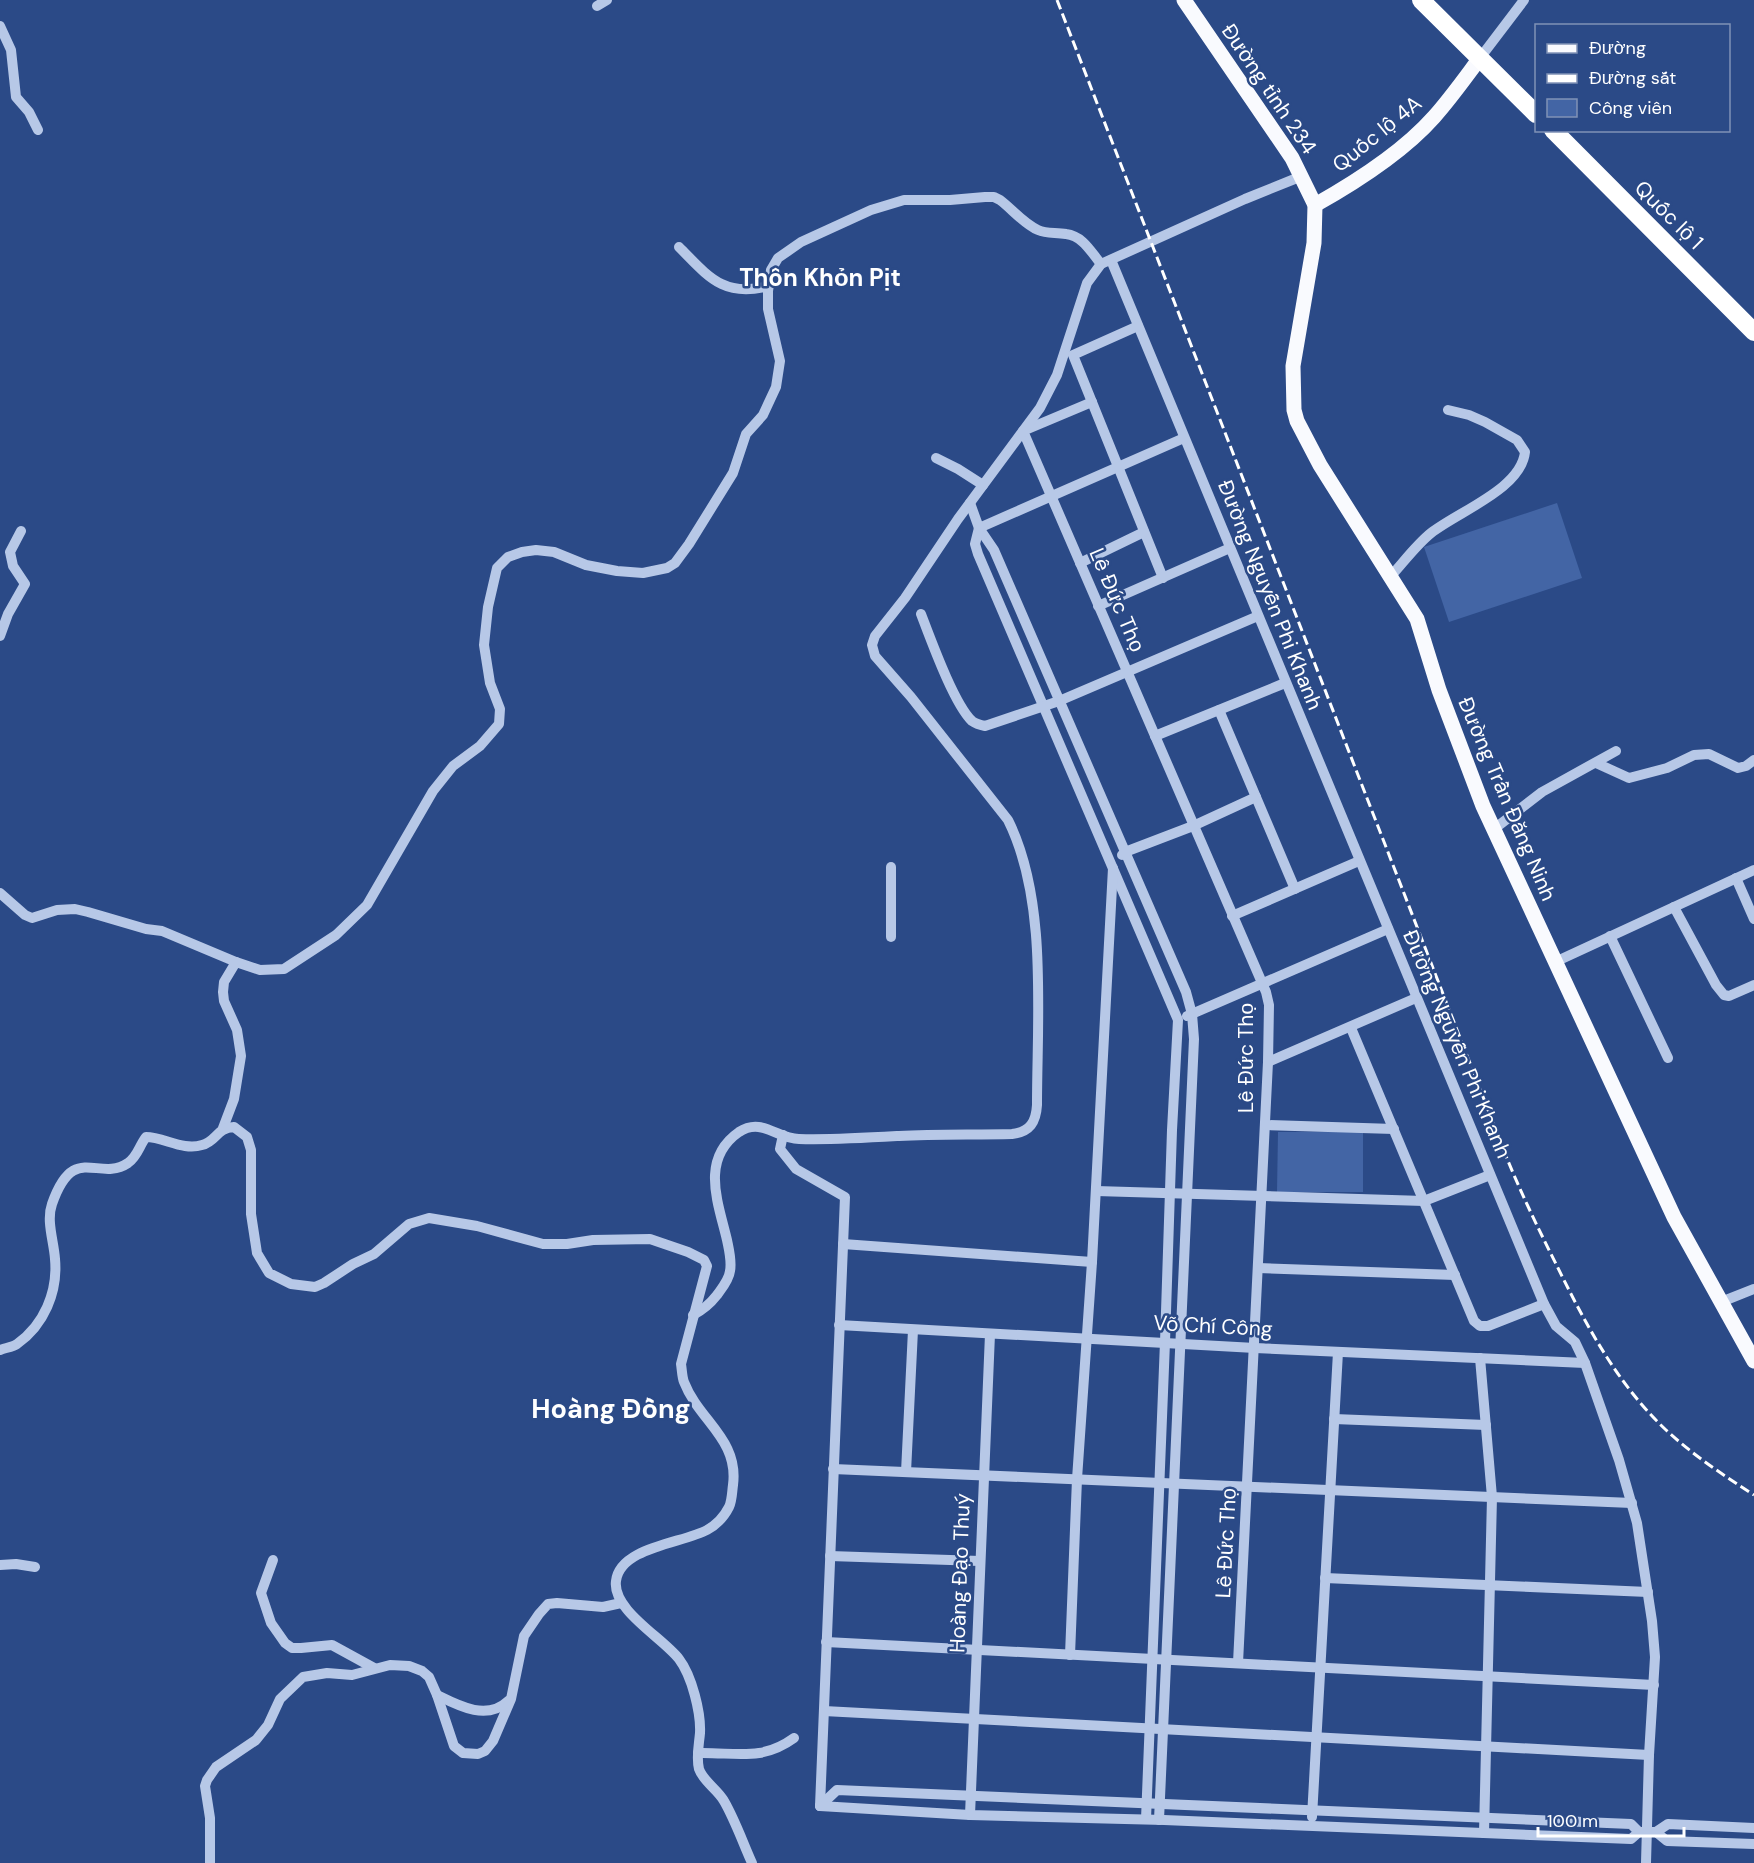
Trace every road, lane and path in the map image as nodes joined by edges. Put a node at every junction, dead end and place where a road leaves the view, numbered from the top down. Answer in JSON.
{"nodes":[{"id":1,"x":607,"y":0,"type":"edge"},
{"id":2,"x":1184,"y":0,"type":"edge"},
{"id":3,"x":1421,"y":0,"type":"edge"},
{"id":4,"x":1524,"y":0,"type":"edge"},
{"id":5,"x":597,"y":6,"type":"dead end"},
{"id":6,"x":0,"y":26,"type":"edge"},
{"id":7,"x":1480,"y":58,"type":"junction"},
{"id":8,"x":1535,"y":113,"type":"edge"},
{"id":9,"x":38,"y":130,"type":"dead end"},
{"id":10,"x":1555,"y":132,"type":"edge"},
{"id":11,"x":1302,"y":176,"type":"junction"},
{"id":12,"x":1315,"y":205,"type":"junction"},
{"id":13,"x":679,"y":247,"type":"dead end"},
{"id":14,"x":1106,"y":262,"type":"junction"},
{"id":15,"x":769,"y":286,"type":"junction"},
{"id":16,"x":1138,"y":326,"type":"junction"},
{"id":17,"x":1754,"y":332,"type":"edge"},
{"id":18,"x":1092,"y":402,"type":"junction"},
{"id":19,"x":1448,"y":410,"type":"dead end"},
{"id":20,"x":1023,"y":431,"type":"junction"},
{"id":21,"x":1184,"y":438,"type":"junction"},
{"id":22,"x":936,"y":458,"type":"dead end"},
{"id":23,"x":1118,"y":466,"type":"junction"},
{"id":24,"x":983,"y":485,"type":"junction"},
{"id":25,"x":1051,"y":496,"type":"junction"},
{"id":26,"x":970,"y":503,"type":"junction"},
{"id":27,"x":979,"y":528,"type":"junction"},
{"id":28,"x":21,"y":531,"type":"dead end"},
{"id":29,"x":1144,"y":532,"type":"junction"},
{"id":30,"x":1230,"y":548,"type":"junction"},
{"id":31,"x":1080,"y":563,"type":"junction"},
{"id":32,"x":1390,"y":577,"type":"junction"},
{"id":33,"x":1163,"y":578,"type":"junction"},
{"id":34,"x":1098,"y":606,"type":"junction"},
{"id":35,"x":921,"y":614,"type":"dead end"},
{"id":36,"x":1258,"y":616,"type":"junction"},
{"id":37,"x":0,"y":636,"type":"edge"},
{"id":38,"x":1126,"y":671,"type":"junction"},
{"id":39,"x":1286,"y":683,"type":"junction"},
{"id":40,"x":1059,"y":701,"type":"junction"},
{"id":41,"x":1044,"y":707,"type":"junction"},
{"id":42,"x":1219,"y":710,"type":"junction"},
{"id":43,"x":1155,"y":736,"type":"junction"},
{"id":44,"x":1616,"y":751,"type":"dead end"},
{"id":45,"x":1754,"y":760,"type":"edge"},
{"id":46,"x":1596,"y":763,"type":"junction"},
{"id":47,"x":1256,"y":797,"type":"junction"},
{"id":48,"x":1193,"y":826,"type":"junction"},
{"id":49,"x":1494,"y":829,"type":"junction"},
{"id":50,"x":1125,"y":852,"type":"junction"},
{"id":51,"x":1359,"y":861,"type":"junction"},
{"id":52,"x":1113,"y":866,"type":"junction"},
{"id":53,"x":891,"y":867,"type":"dead end"},
{"id":54,"x":1754,"y":870,"type":"edge"},
{"id":55,"x":1736,"y":878,"type":"junction"},
{"id":56,"x":1295,"y":889,"type":"junction"},
{"id":57,"x":0,"y":893,"type":"edge"},
{"id":58,"x":1674,"y":907,"type":"junction"},
{"id":59,"x":1752,"y":907,"type":"edge"},
{"id":60,"x":1232,"y":916,"type":"junction"},
{"id":61,"x":1754,"y":919,"type":"edge"},
{"id":62,"x":1388,"y":929,"type":"junction"},
{"id":63,"x":1610,"y":936,"type":"junction"},
{"id":64,"x":891,"y":937,"type":"dead end"},
{"id":65,"x":236,"y":962,"type":"junction"},
{"id":66,"x":1555,"y":962,"type":"junction"},
{"id":67,"x":1262,"y":984,"type":"junction"},
{"id":68,"x":1754,"y":985,"type":"edge"},
{"id":69,"x":1416,"y":998,"type":"junction"},
{"id":70,"x":1192,"y":1014,"type":"junction"},
{"id":71,"x":1178,"y":1020,"type":"junction"},
{"id":72,"x":1351,"y":1028,"type":"junction"},
{"id":73,"x":1668,"y":1058,"type":"dead end"},
{"id":74,"x":1269,"y":1062,"type":"junction"},
{"id":75,"x":1266,"y":1125,"type":"junction"},
{"id":76,"x":223,"y":1128,"type":"junction"},
{"id":77,"x":1394,"y":1129,"type":"junction"},
{"id":78,"x":783,"y":1135,"type":"junction"},
{"id":79,"x":1490,"y":1174,"type":"junction"},
{"id":80,"x":1096,"y":1191,"type":"junction"},
{"id":81,"x":1170,"y":1194,"type":"junction"},
{"id":82,"x":1188,"y":1194,"type":"junction"},
{"id":83,"x":1261,"y":1197,"type":"junction"},
{"id":84,"x":1425,"y":1201,"type":"junction"},
{"id":85,"x":843,"y":1244,"type":"junction"},
{"id":86,"x":1092,"y":1262,"type":"junction"},
{"id":87,"x":1258,"y":1268,"type":"junction"},
{"id":88,"x":1455,"y":1275,"type":"junction"},
{"id":89,"x":1754,"y":1289,"type":"edge"},
{"id":90,"x":1721,"y":1302,"type":"junction"},
{"id":91,"x":1544,"y":1304,"type":"junction"},
{"id":92,"x":693,"y":1315,"type":"junction"},
{"id":93,"x":840,"y":1325,"type":"junction"},
{"id":94,"x":913,"y":1330,"type":"junction"},
{"id":95,"x":990,"y":1334,"type":"junction"},
{"id":96,"x":1085,"y":1338,"type":"junction"},
{"id":97,"x":1166,"y":1342,"type":"junction"},
{"id":98,"x":1180,"y":1343,"type":"junction"},
{"id":99,"x":1255,"y":1348,"type":"junction"},
{"id":100,"x":0,"y":1350,"type":"edge"},
{"id":101,"x":1338,"y":1352,"type":"junction"},
{"id":102,"x":1480,"y":1358,"type":"junction"},
{"id":103,"x":1754,"y":1361,"type":"edge"},
{"id":104,"x":1585,"y":1363,"type":"junction"},
{"id":105,"x":1334,"y":1419,"type":"junction"},
{"id":106,"x":1486,"y":1425,"type":"junction"},
{"id":107,"x":833,"y":1469,"type":"junction"},
{"id":108,"x":906,"y":1472,"type":"junction"},
{"id":109,"x":984,"y":1475,"type":"junction"},
{"id":110,"x":1077,"y":1479,"type":"junction"},
{"id":111,"x":1159,"y":1483,"type":"junction"},
{"id":112,"x":1173,"y":1483,"type":"junction"},
{"id":113,"x":1248,"y":1486,"type":"junction"},
{"id":114,"x":1330,"y":1490,"type":"junction"},
{"id":115,"x":1492,"y":1497,"type":"junction"},
{"id":116,"x":1632,"y":1503,"type":"junction"},
{"id":117,"x":830,"y":1556,"type":"junction"},
{"id":118,"x":273,"y":1560,"type":"dead end"},
{"id":119,"x":980,"y":1561,"type":"junction"},
{"id":120,"x":0,"y":1565,"type":"edge"},
{"id":121,"x":35,"y":1567,"type":"dead end"},
{"id":122,"x":1325,"y":1578,"type":"junction"},
{"id":123,"x":1490,"y":1585,"type":"junction"},
{"id":124,"x":1648,"y":1592,"type":"junction"},
{"id":125,"x":621,"y":1604,"type":"junction"},
{"id":126,"x":826,"y":1642,"type":"junction"},
{"id":127,"x":977,"y":1649,"type":"junction"},
{"id":128,"x":1070,"y":1655,"type":"junction"},
{"id":129,"x":1152,"y":1658,"type":"junction"},
{"id":130,"x":1166,"y":1659,"type":"junction"},
{"id":131,"x":1238,"y":1664,"type":"junction"},
{"id":132,"x":374,"y":1668,"type":"junction"},
{"id":133,"x":1320,"y":1668,"type":"junction"},
{"id":134,"x":1488,"y":1676,"type":"junction"},
{"id":135,"x":1654,"y":1685,"type":"junction"},
{"id":136,"x":437,"y":1695,"type":"junction"},
{"id":137,"x":511,"y":1699,"type":"junction"},
{"id":138,"x":824,"y":1711,"type":"junction"},
{"id":139,"x":974,"y":1719,"type":"junction"},
{"id":140,"x":1149,"y":1728,"type":"junction"},
{"id":141,"x":1162,"y":1729,"type":"junction"},
{"id":142,"x":1317,"y":1737,"type":"junction"},
{"id":143,"x":794,"y":1738,"type":"dead end"},
{"id":144,"x":1487,"y":1746,"type":"junction"},
{"id":145,"x":698,"y":1753,"type":"junction"},
{"id":146,"x":1649,"y":1755,"type":"junction"},
{"id":147,"x":971,"y":1796,"type":"junction"},
{"id":148,"x":1146,"y":1803,"type":"junction"},
{"id":149,"x":1160,"y":1804,"type":"junction"},
{"id":150,"x":820,"y":1806,"type":"junction"},
{"id":151,"x":1312,"y":1810,"type":"junction"},
{"id":152,"x":970,"y":1815,"type":"junction"},
{"id":153,"x":1486,"y":1817,"type":"junction"},
{"id":154,"x":1146,"y":1820,"type":"junction"},
{"id":155,"x":1159,"y":1820,"type":"junction"},
{"id":156,"x":1312,"y":1826,"type":"junction"},
{"id":157,"x":1754,"y":1828,"type":"edge"},
{"id":158,"x":1648,"y":1832,"type":"junction"},
{"id":159,"x":1484,"y":1833,"type":"junction"},
{"id":160,"x":1754,"y":1844,"type":"edge"},
{"id":161,"x":210,"y":1863,"type":"edge"},
{"id":162,"x":752,"y":1863,"type":"edge"},
{"id":163,"x":1646,"y":1863,"type":"edge"}],
"edges":[{"from":1,"to":5,"type":"street"},
{"from":2,"to":11,"type":"main road","name":"Đường tỉnh 234"},
{"from":3,"to":7,"type":"highway"},
{"from":4,"to":7,"type":"street"},
{"from":6,"to":9,"type":"street"},
{"from":7,"to":8,"type":"highway"},
{"from":7,"to":12,"type":"main road","name":"Quốc lộ 4A"},
{"from":10,"to":17,"type":"highway","name":"Quốc lộ 1"},
{"from":11,"to":12,"type":"main road","name":"Đường tỉnh 234"},
{"from":11,"to":14,"type":"street"},
{"from":12,"to":32,"type":"main road","name":"Đường Trần Đăng Ninh"},
{"from":13,"to":15,"type":"street"},
{"from":14,"to":15,"type":"street","name":"Đường Nguyễn Phi Khanh"},
{"from":14,"to":16,"type":"street","name":"Đường Nguyễn Phi Khanh"},
{"from":14,"to":20,"type":"street"},
{"from":15,"to":65,"type":"street","name":"Đường Nguyễn Phi Khanh"},
{"from":16,"to":18,"type":"street"},
{"from":16,"to":21,"type":"street","name":"Đường Nguyễn Phi Khanh"},
{"from":18,"to":20,"type":"street"},
{"from":18,"to":23,"type":"street"},
{"from":19,"to":32,"type":"street"},
{"from":20,"to":24,"type":"street"},
{"from":20,"to":25,"type":"street","name":"Lê Đức Thọ"},
{"from":21,"to":23,"type":"street"},
{"from":21,"to":30,"type":"street","name":"Đường Nguyễn Phi Khanh"},
{"from":22,"to":24,"type":"street"},
{"from":23,"to":25,"type":"street"},
{"from":23,"to":29,"type":"street"},
{"from":24,"to":26,"type":"street"},
{"from":25,"to":27,"type":"street"},
{"from":25,"to":31,"type":"street","name":"Lê Đức Thọ"},
{"from":26,"to":27,"type":"street"},
{"from":26,"to":78,"type":"street"},
{"from":27,"to":40,"type":"street"},
{"from":27,"to":41,"type":"street"},
{"from":28,"to":37,"type":"street"},
{"from":29,"to":31,"type":"street"},
{"from":29,"to":33,"type":"street"},
{"from":30,"to":33,"type":"street"},
{"from":30,"to":36,"type":"street","name":"Đường Nguyễn Phi Khanh"},
{"from":31,"to":34,"type":"street","name":"Lê Đức Thọ"},
{"from":32,"to":49,"type":"main road","name":"Đường Trần Đăng Ninh"},
{"from":33,"to":34,"type":"street"},
{"from":34,"to":38,"type":"street","name":"Lê Đức Thọ"},
{"from":35,"to":41,"type":"street"},
{"from":36,"to":38,"type":"street"},
{"from":36,"to":39,"type":"street","name":"Đường Nguyễn Phi Khanh"},
{"from":38,"to":40,"type":"street"},
{"from":38,"to":43,"type":"street","name":"Lê Đức Thọ"},
{"from":39,"to":42,"type":"street"},
{"from":39,"to":51,"type":"street","name":"Đường Nguyễn Phi Khanh"},
{"from":40,"to":41,"type":"street"},
{"from":40,"to":50,"type":"street"},
{"from":41,"to":52,"type":"street"},
{"from":42,"to":43,"type":"street"},
{"from":42,"to":47,"type":"street"},
{"from":43,"to":48,"type":"street","name":"Lê Đức Thọ"},
{"from":44,"to":46,"type":"street"},
{"from":45,"to":46,"type":"street"},
{"from":46,"to":49,"type":"street"},
{"from":47,"to":48,"type":"street"},
{"from":47,"to":56,"type":"street"},
{"from":48,"to":50,"type":"street"},
{"from":48,"to":60,"type":"street","name":"Lê Đức Thọ"},
{"from":49,"to":66,"type":"main road","name":"Đường Trần Đăng Ninh"},
{"from":50,"to":52,"type":"street"},
{"from":50,"to":70,"type":"street"},
{"from":51,"to":56,"type":"street"},
{"from":51,"to":62,"type":"street","name":"Đường Nguyễn Phi Khanh"},
{"from":52,"to":71,"type":"street"},
{"from":52,"to":80,"type":"street"},
{"from":53,"to":64,"type":"street"},
{"from":54,"to":55,"type":"street"},
{"from":55,"to":58,"type":"street"},
{"from":55,"to":59,"type":"street"},
{"from":56,"to":60,"type":"street"},
{"from":57,"to":65,"type":"street"},
{"from":58,"to":63,"type":"street"},
{"from":58,"to":68,"type":"street"},
{"from":59,"to":61,"type":"street"},
{"from":60,"to":67,"type":"street","name":"Lê Đức Thọ"},
{"from":62,"to":67,"type":"street"},
{"from":62,"to":69,"type":"street","name":"Đường Nguyễn Phi Khanh"},
{"from":63,"to":66,"type":"street"},
{"from":63,"to":73,"type":"street"},
{"from":65,"to":76,"type":"street"},
{"from":66,"to":90,"type":"main road","name":"Đường Trần Đăng Ninh"},
{"from":67,"to":70,"type":"street"},
{"from":67,"to":74,"type":"street","name":"Lê Đức Thọ"},
{"from":69,"to":72,"type":"street"},
{"from":69,"to":79,"type":"street","name":"Đường Nguyễn Phi Khanh"},
{"from":70,"to":71,"type":"street"},
{"from":70,"to":82,"type":"street"},
{"from":71,"to":81,"type":"street"},
{"from":72,"to":74,"type":"street"},
{"from":72,"to":77,"type":"street"},
{"from":74,"to":75,"type":"street","name":"Lê Đức Thọ"},
{"from":75,"to":77,"type":"street"},
{"from":75,"to":83,"type":"street","name":"Lê Đức Thọ"},
{"from":76,"to":92,"type":"street"},
{"from":76,"to":100,"type":"street"},
{"from":77,"to":84,"type":"street"},
{"from":78,"to":85,"type":"street"},
{"from":78,"to":92,"type":"street"},
{"from":79,"to":84,"type":"street"},
{"from":79,"to":91,"type":"street","name":"Đường Nguyễn Phi Khanh"},
{"from":80,"to":81,"type":"street"},
{"from":80,"to":86,"type":"street"},
{"from":81,"to":82,"type":"street"},
{"from":81,"to":97,"type":"street"},
{"from":82,"to":83,"type":"street"},
{"from":82,"to":98,"type":"street"},
{"from":83,"to":84,"type":"street"},
{"from":83,"to":87,"type":"street","name":"Lê Đức Thọ"},
{"from":84,"to":88,"type":"street"},
{"from":85,"to":86,"type":"street"},
{"from":85,"to":93,"type":"street"},
{"from":86,"to":96,"type":"street"},
{"from":87,"to":88,"type":"street"},
{"from":87,"to":99,"type":"street","name":"Lê Đức Thọ"},
{"from":88,"to":91,"type":"street"},
{"from":89,"to":90,"type":"street"},
{"from":90,"to":103,"type":"main road","name":"Đường Trần Đăng Ninh"},
{"from":91,"to":104,"type":"street","name":"Đường Nguyễn Phi Khanh"},
{"from":92,"to":125,"type":"street"},
{"from":93,"to":94,"type":"street","name":"Võ Chí Công"},
{"from":93,"to":107,"type":"street"},
{"from":94,"to":95,"type":"street","name":"Võ Chí Công"},
{"from":94,"to":108,"type":"street"},
{"from":95,"to":96,"type":"street","name":"Võ Chí Công"},
{"from":95,"to":109,"type":"street","name":"Hoàng Đạo Thuý"},
{"from":96,"to":97,"type":"street","name":"Võ Chí Công"},
{"from":96,"to":110,"type":"street"},
{"from":97,"to":98,"type":"street","name":"Võ Chí Công"},
{"from":97,"to":111,"type":"street"},
{"from":98,"to":99,"type":"street","name":"Võ Chí Công"},
{"from":98,"to":112,"type":"street"},
{"from":99,"to":101,"type":"street","name":"Võ Chí Công"},
{"from":99,"to":113,"type":"street","name":"Lê Đức Thọ"},
{"from":101,"to":102,"type":"street","name":"Võ Chí Công"},
{"from":101,"to":105,"type":"street"},
{"from":102,"to":104,"type":"street","name":"Võ Chí Công"},
{"from":102,"to":106,"type":"street"},
{"from":104,"to":116,"type":"street","name":"Đường Nguyễn Phi Khanh"},
{"from":105,"to":106,"type":"street"},
{"from":105,"to":114,"type":"street"},
{"from":106,"to":115,"type":"street"},
{"from":107,"to":108,"type":"street"},
{"from":107,"to":117,"type":"street"},
{"from":108,"to":109,"type":"street"},
{"from":109,"to":110,"type":"street"},
{"from":109,"to":119,"type":"street","name":"Hoàng Đạo Thuý"},
{"from":110,"to":111,"type":"street"},
{"from":110,"to":128,"type":"street"},
{"from":111,"to":112,"type":"street"},
{"from":111,"to":129,"type":"street"},
{"from":112,"to":113,"type":"street"},
{"from":112,"to":130,"type":"street"},
{"from":113,"to":114,"type":"street"},
{"from":113,"to":131,"type":"street","name":"Lê Đức Thọ"},
{"from":114,"to":115,"type":"street"},
{"from":114,"to":122,"type":"street"},
{"from":115,"to":116,"type":"street"},
{"from":115,"to":123,"type":"street"},
{"from":116,"to":124,"type":"street","name":"Đường Nguyễn Phi Khanh"},
{"from":117,"to":119,"type":"street"},
{"from":117,"to":126,"type":"street"},
{"from":118,"to":132,"type":"street"},
{"from":119,"to":127,"type":"street","name":"Hoàng Đạo Thuý"},
{"from":120,"to":121,"type":"street"},
{"from":122,"to":123,"type":"street"},
{"from":122,"to":133,"type":"street"},
{"from":123,"to":124,"type":"street"},
{"from":123,"to":134,"type":"street"},
{"from":124,"to":135,"type":"street","name":"Đường Nguyễn Phi Khanh"},
{"from":125,"to":137,"type":"street"},
{"from":125,"to":145,"type":"street"},
{"from":126,"to":127,"type":"street"},
{"from":126,"to":138,"type":"street"},
{"from":127,"to":128,"type":"street"},
{"from":127,"to":139,"type":"street","name":"Hoàng Đạo Thuý"},
{"from":128,"to":129,"type":"street"},
{"from":129,"to":130,"type":"street"},
{"from":129,"to":140,"type":"street"},
{"from":130,"to":131,"type":"street"},
{"from":130,"to":141,"type":"street"},
{"from":131,"to":133,"type":"street"},
{"from":132,"to":136,"type":"street"},
{"from":132,"to":161,"type":"street"},
{"from":133,"to":134,"type":"street"},
{"from":133,"to":142,"type":"street"},
{"from":134,"to":135,"type":"street"},
{"from":134,"to":144,"type":"street"},
{"from":135,"to":146,"type":"street","name":"Đường Nguyễn Phi Khanh"},
{"from":136,"to":137,"type":"street"},
{"from":136,"to":137,"type":"street"},
{"from":138,"to":139,"type":"street"},
{"from":138,"to":150,"type":"street"},
{"from":139,"to":140,"type":"street"},
{"from":139,"to":147,"type":"street","name":"Hoàng Đạo Thuý"},
{"from":140,"to":141,"type":"street"},
{"from":140,"to":148,"type":"street"},
{"from":141,"to":142,"type":"street"},
{"from":141,"to":149,"type":"street"},
{"from":142,"to":144,"type":"street"},
{"from":142,"to":151,"type":"street"},
{"from":143,"to":145,"type":"street"},
{"from":144,"to":146,"type":"street"},
{"from":144,"to":153,"type":"street"},
{"from":145,"to":162,"type":"street"},
{"from":146,"to":158,"type":"street","name":"Đường Nguyễn Phi Khanh"},
{"from":147,"to":148,"type":"street"},
{"from":147,"to":150,"type":"street"},
{"from":147,"to":152,"type":"street","name":"Hoàng Đạo Thuý"},
{"from":148,"to":149,"type":"street"},
{"from":148,"to":154,"type":"street"},
{"from":149,"to":151,"type":"street"},
{"from":149,"to":155,"type":"street"},
{"from":150,"to":152,"type":"street"},
{"from":151,"to":153,"type":"street"},
{"from":151,"to":156,"type":"street"},
{"from":152,"to":154,"type":"street"},
{"from":153,"to":158,"type":"street"},
{"from":153,"to":159,"type":"street"},
{"from":154,"to":155,"type":"street"},
{"from":155,"to":156,"type":"street"},
{"from":156,"to":159,"type":"street"},
{"from":157,"to":158,"type":"street"},
{"from":158,"to":159,"type":"street"},
{"from":158,"to":160,"type":"street"},
{"from":158,"to":163,"type":"street","name":"Đường Nguyễn Phi Khanh"}]}
